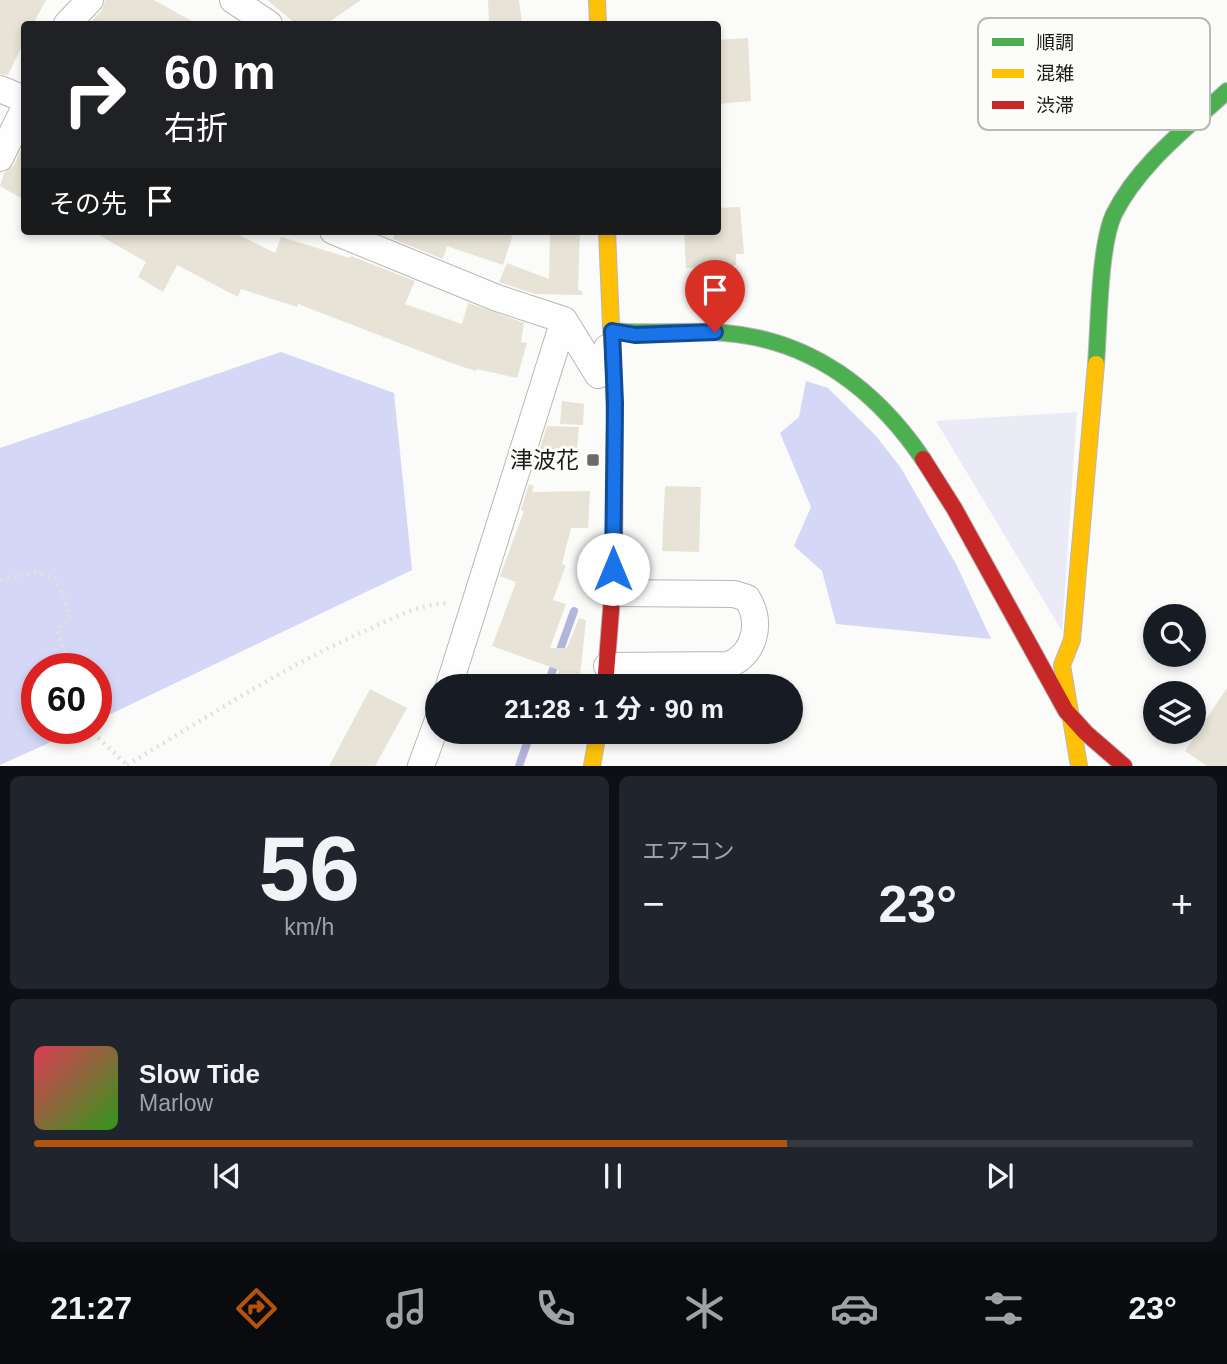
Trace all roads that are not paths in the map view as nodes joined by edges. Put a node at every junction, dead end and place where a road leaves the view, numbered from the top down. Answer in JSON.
{"nodes":[{"id":1,"x":90,"y":0,"type":"edge"},
{"id":2,"x":233,"y":0,"type":"edge"},
{"id":3,"x":597,"y":0,"type":"edge"},
{"id":4,"x":70,"y":21,"type":"edge"},
{"id":5,"x":264,"y":21,"type":"edge"},
{"id":6,"x":598,"y":21,"type":"edge"},
{"id":7,"x":0,"y":89,"type":"edge"},
{"id":8,"x":1227,"y":91,"type":"edge"},
{"id":9,"x":21,"y":98,"type":"edge"},
{"id":10,"x":1210,"y":107,"type":"edge"},
{"id":11,"x":21,"y":115,"type":"edge"},
{"id":12,"x":1185,"y":130,"type":"edge"},
{"id":13,"x":0,"y":158,"type":"edge"},
{"id":14,"x":343,"y":235,"type":"edge"},
{"id":15,"x":607,"y":235,"type":"edge"},
{"id":16,"x":564,"y":320,"type":"junction"},
{"id":17,"x":612,"y":331,"type":"junction"},
{"id":18,"x":614,"y":593,"type":"junction"},
{"id":19,"x":453,"y":674,"type":"edge"},
{"id":20,"x":606,"y":674,"type":"edge"},
{"id":21,"x":628,"y":674,"type":"edge"},
{"id":22,"x":1068,"y":713,"type":"junction"},
{"id":23,"x":429,"y":744,"type":"edge"},
{"id":24,"x":596,"y":744,"type":"edge"},
{"id":25,"x":421,"y":765,"type":"edge"},
{"id":26,"x":592,"y":765,"type":"edge"},
{"id":27,"x":1079,"y":765,"type":"edge"},
{"id":28,"x":1124,"y":765,"type":"edge"}],
"edges":[{"from":1,"to":4,"type":"street"},
{"from":2,"to":5,"type":"street"},
{"from":3,"to":6,"type":"street"},
{"from":7,"to":9,"type":"street"},
{"from":8,"to":10,"type":"street"},
{"from":11,"to":13,"type":"street"},
{"from":12,"to":22,"type":"street"},
{"from":14,"to":16,"type":"street"},
{"from":15,"to":17,"type":"street"},
{"from":16,"to":17,"type":"street"},
{"from":16,"to":19,"type":"street"},
{"from":17,"to":18,"type":"street"},
{"from":17,"to":22,"type":"street"},
{"from":18,"to":20,"type":"street"},
{"from":18,"to":21,"type":"street"},
{"from":22,"to":27,"type":"street"},
{"from":22,"to":28,"type":"street"},
{"from":23,"to":25,"type":"street"},
{"from":24,"to":26,"type":"street"}]}
